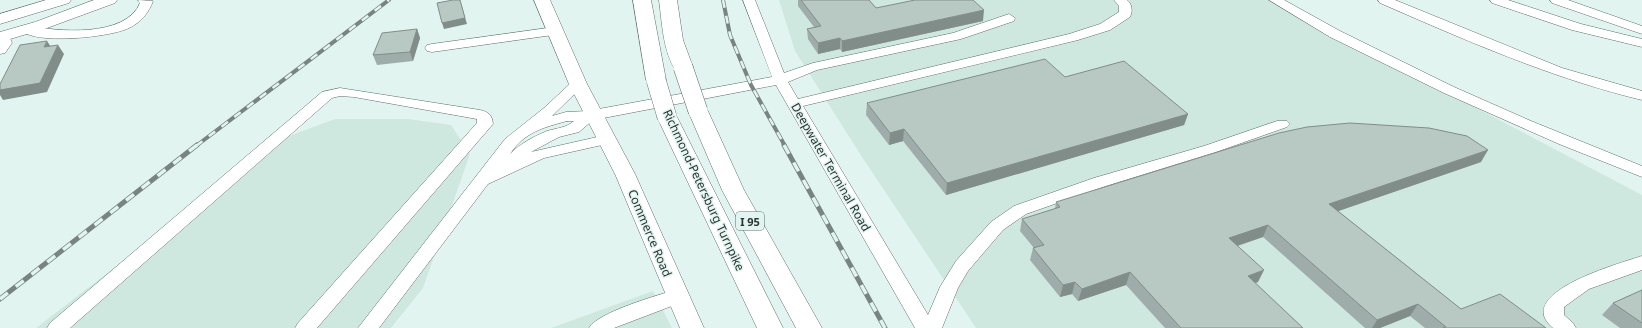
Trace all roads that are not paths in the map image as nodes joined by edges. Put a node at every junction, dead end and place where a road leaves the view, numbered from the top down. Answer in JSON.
{"nodes":[{"id":1,"x":63,"y":0,"type":"edge"},
{"id":2,"x":109,"y":0,"type":"edge"},
{"id":3,"x":144,"y":0,"type":"edge"},
{"id":4,"x":542,"y":0,"type":"edge"},
{"id":5,"x":642,"y":0,"type":"edge"},
{"id":6,"x":668,"y":0,"type":"edge"},
{"id":7,"x":749,"y":0,"type":"edge"},
{"id":8,"x":1120,"y":0,"type":"edge"},
{"id":9,"x":1274,"y":0,"type":"edge"},
{"id":10,"x":1384,"y":0,"type":"edge"},
{"id":11,"x":1496,"y":0,"type":"edge"},
{"id":12,"x":1556,"y":0,"type":"edge"},
{"id":13,"x":1009,"y":18,"type":"dead end"},
{"id":14,"x":0,"y":19,"type":"edge"},
{"id":15,"x":27,"y":29,"type":"junction"},
{"id":16,"x":1642,"y":30,"type":"edge"},
{"id":17,"x":555,"y":31,"type":"junction"},
{"id":18,"x":1,"y":41,"type":"edge"},
{"id":19,"x":1642,"y":43,"type":"edge"},
{"id":20,"x":432,"y":48,"type":"dead end"},
{"id":21,"x":780,"y":80,"type":"junction"},
{"id":22,"x":578,"y":84,"type":"junction"},
{"id":23,"x":1642,"y":96,"type":"edge"},
{"id":24,"x":794,"y":104,"type":"junction"},
{"id":25,"x":590,"y":116,"type":"junction"},
{"id":26,"x":1282,"y":124,"type":"dead end"},
{"id":27,"x":529,"y":127,"type":"junction"},
{"id":28,"x":606,"y":140,"type":"junction"},
{"id":29,"x":502,"y":170,"type":"junction"},
{"id":30,"x":1642,"y":172,"type":"edge"},
{"id":31,"x":482,"y":182,"type":"junction"},
{"id":32,"x":1642,"y":263,"type":"edge"},
{"id":33,"x":672,"y":298,"type":"junction"},
{"id":34,"x":57,"y":328,"type":"edge"},
{"id":35,"x":305,"y":328,"type":"edge"},
{"id":36,"x":368,"y":328,"type":"edge"},
{"id":37,"x":599,"y":328,"type":"edge"},
{"id":38,"x":679,"y":328,"type":"edge"},
{"id":39,"x":692,"y":328,"type":"edge"},
{"id":40,"x":770,"y":328,"type":"edge"},
{"id":41,"x":809,"y":328,"type":"edge"},
{"id":42,"x":926,"y":328,"type":"edge"},
{"id":43,"x":932,"y":328,"type":"edge"},
{"id":44,"x":1566,"y":328,"type":"edge"}],
"edges":[{"from":1,"to":14,"type":"main road"},
{"from":2,"to":15,"type":"main road"},
{"from":3,"to":15,"type":"street"},
{"from":4,"to":17,"type":"main road","name":"Commerce Road"},
{"from":5,"to":40,"type":"highway","name":"Richmond-Petersburg Turnpike","number":"I 95","bridge":true},
{"from":6,"to":41,"type":"highway","number":"I 95","bridge":true},
{"from":7,"to":21,"type":"street","name":"Deepwater Terminal Road"},
{"from":8,"to":24,"type":"street"},
{"from":9,"to":30,"type":"street"},
{"from":10,"to":23,"type":"street"},
{"from":11,"to":19,"type":"street"},
{"from":12,"to":16,"type":"street"},
{"from":13,"to":21,"type":"street"},
{"from":15,"to":18,"type":"main road"},
{"from":17,"to":20,"type":"street"},
{"from":17,"to":22,"type":"main road","name":"Commerce Road"},
{"from":21,"to":24,"type":"street","name":"Deepwater Terminal Road"},
{"from":21,"to":25,"type":"street"},
{"from":22,"to":25,"type":"main road","name":"Commerce Road"},
{"from":22,"to":27,"type":"street"},
{"from":24,"to":42,"type":"street","name":"Deepwater Terminal Road"},
{"from":25,"to":27,"type":"street"},
{"from":25,"to":28,"type":"main road","name":"Commerce Road"},
{"from":25,"to":29,"type":"street"},
{"from":26,"to":43,"type":"street"},
{"from":27,"to":31,"type":"street"},
{"from":28,"to":29,"type":"street"},
{"from":28,"to":33,"type":"main road","name":"Commerce Road"},
{"from":29,"to":31,"type":"street"},
{"from":31,"to":36,"type":"street"},
{"from":32,"to":44,"type":"street"},
{"from":33,"to":37,"type":"street"},
{"from":33,"to":38,"type":"main road","name":"Commerce Road"},
{"from":33,"to":39,"type":"main road","name":"Commerce Road"},
{"from":34,"to":35,"type":"street"}]}
